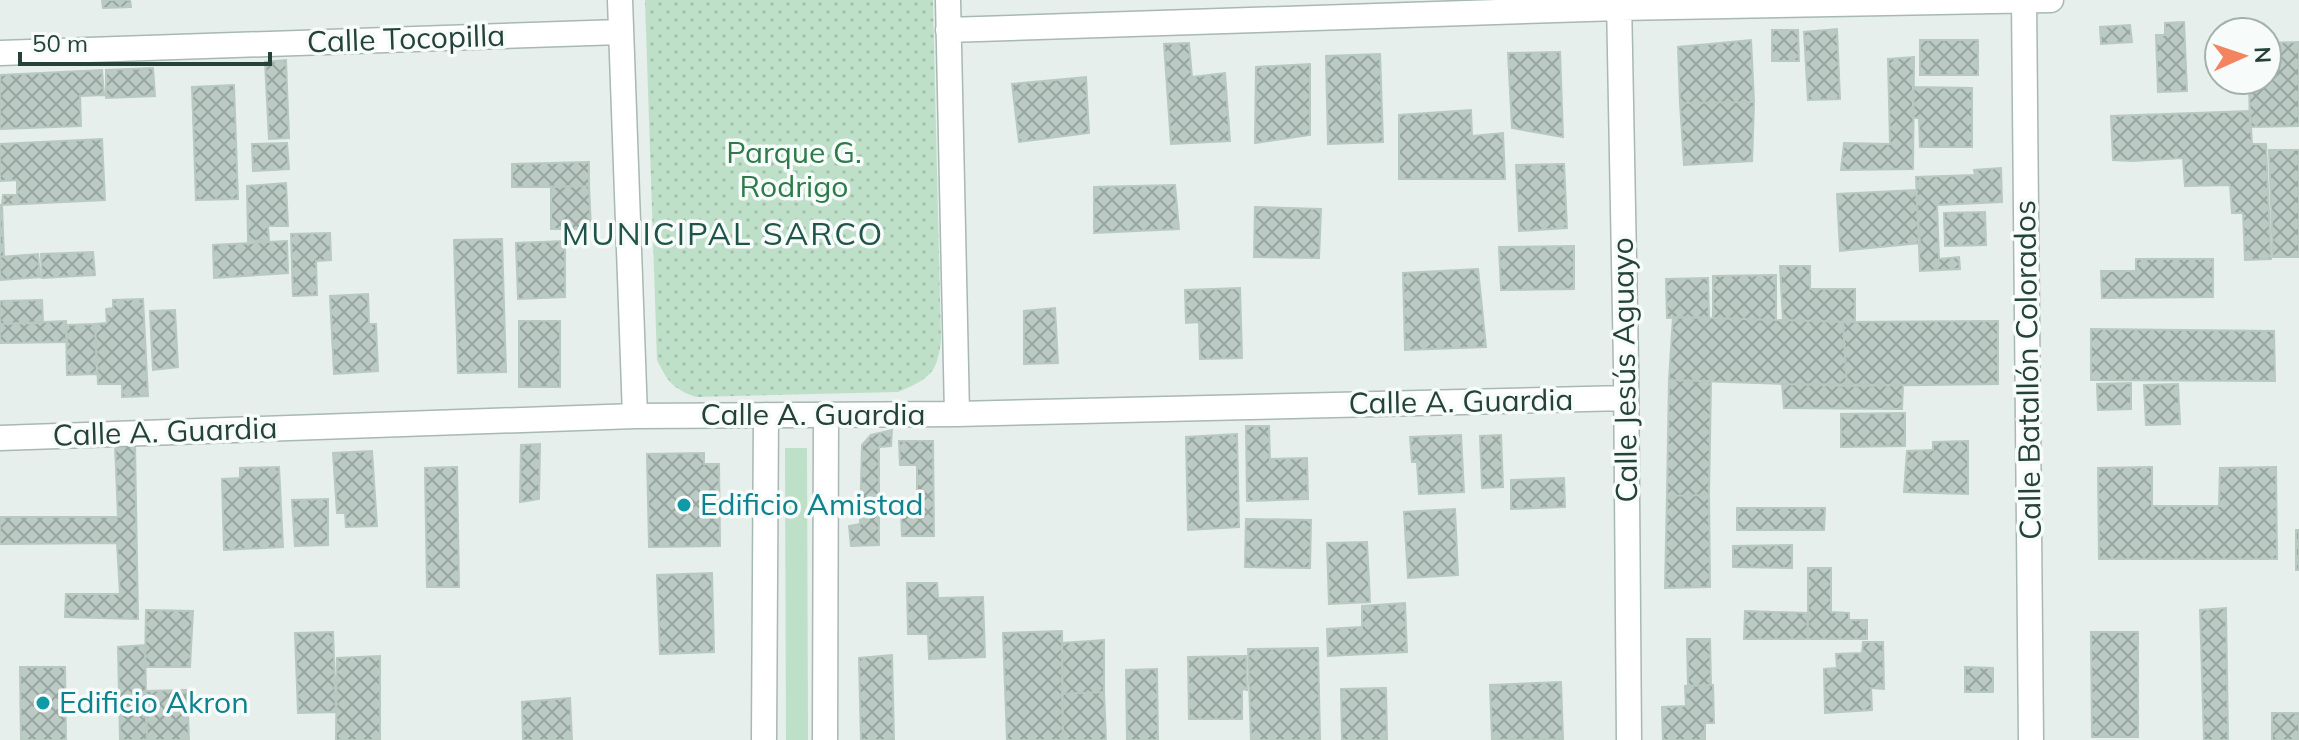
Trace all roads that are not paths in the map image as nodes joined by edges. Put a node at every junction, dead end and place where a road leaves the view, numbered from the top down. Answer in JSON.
{"nodes":[{"id":1,"x":620,"y":0,"type":"edge"},
{"id":2,"x":948,"y":0,"type":"edge"},
{"id":3,"x":2024,"y":0,"type":"edge"},
{"id":4,"x":2051,"y":0,"type":"edge"},
{"id":5,"x":1619,"y":4,"type":"edge"},
{"id":6,"x":948,"y":30,"type":"junction"},
{"id":7,"x":620,"y":32,"type":"junction"},
{"id":8,"x":0,"y":53,"type":"edge"},
{"id":9,"x":1626,"y":398,"type":"junction"},
{"id":10,"x":957,"y":414,"type":"junction"},
{"id":11,"x":766,"y":415,"type":"junction"},
{"id":12,"x":826,"y":415,"type":"junction"},
{"id":13,"x":635,"y":416,"type":"junction"},
{"id":14,"x":0,"y":438,"type":"edge"},
{"id":15,"x":764,"y":740,"type":"edge"},
{"id":16,"x":825,"y":740,"type":"edge"},
{"id":17,"x":1629,"y":740,"type":"edge"},
{"id":18,"x":2031,"y":740,"type":"edge"}],
"edges":[{"from":1,"to":7,"type":"street"},
{"from":2,"to":6,"type":"street"},
{"from":3,"to":4,"type":"street"},
{"from":3,"to":5,"type":"street"},
{"from":3,"to":18,"type":"street","name":"Calle Batallón Colorados"},
{"from":5,"to":6,"type":"street"},
{"from":5,"to":9,"type":"street","name":"Calle Jesús Aguayo"},
{"from":6,"to":10,"type":"street"},
{"from":7,"to":8,"type":"street","name":"Calle Tocopilla"},
{"from":7,"to":13,"type":"street"},
{"from":9,"to":10,"type":"street","name":"Calle A. Guardia"},
{"from":9,"to":17,"type":"street","name":"Calle Jesús Aguayo"},
{"from":10,"to":12,"type":"street","name":"Calle A. Guardia"},
{"from":11,"to":12,"type":"street","name":"Calle A. Guardia"},
{"from":11,"to":13,"type":"street","name":"Calle A. Guardia"},
{"from":11,"to":15,"type":"street"},
{"from":12,"to":16,"type":"street"},
{"from":13,"to":14,"type":"street","name":"Calle A. Guardia"}]}
